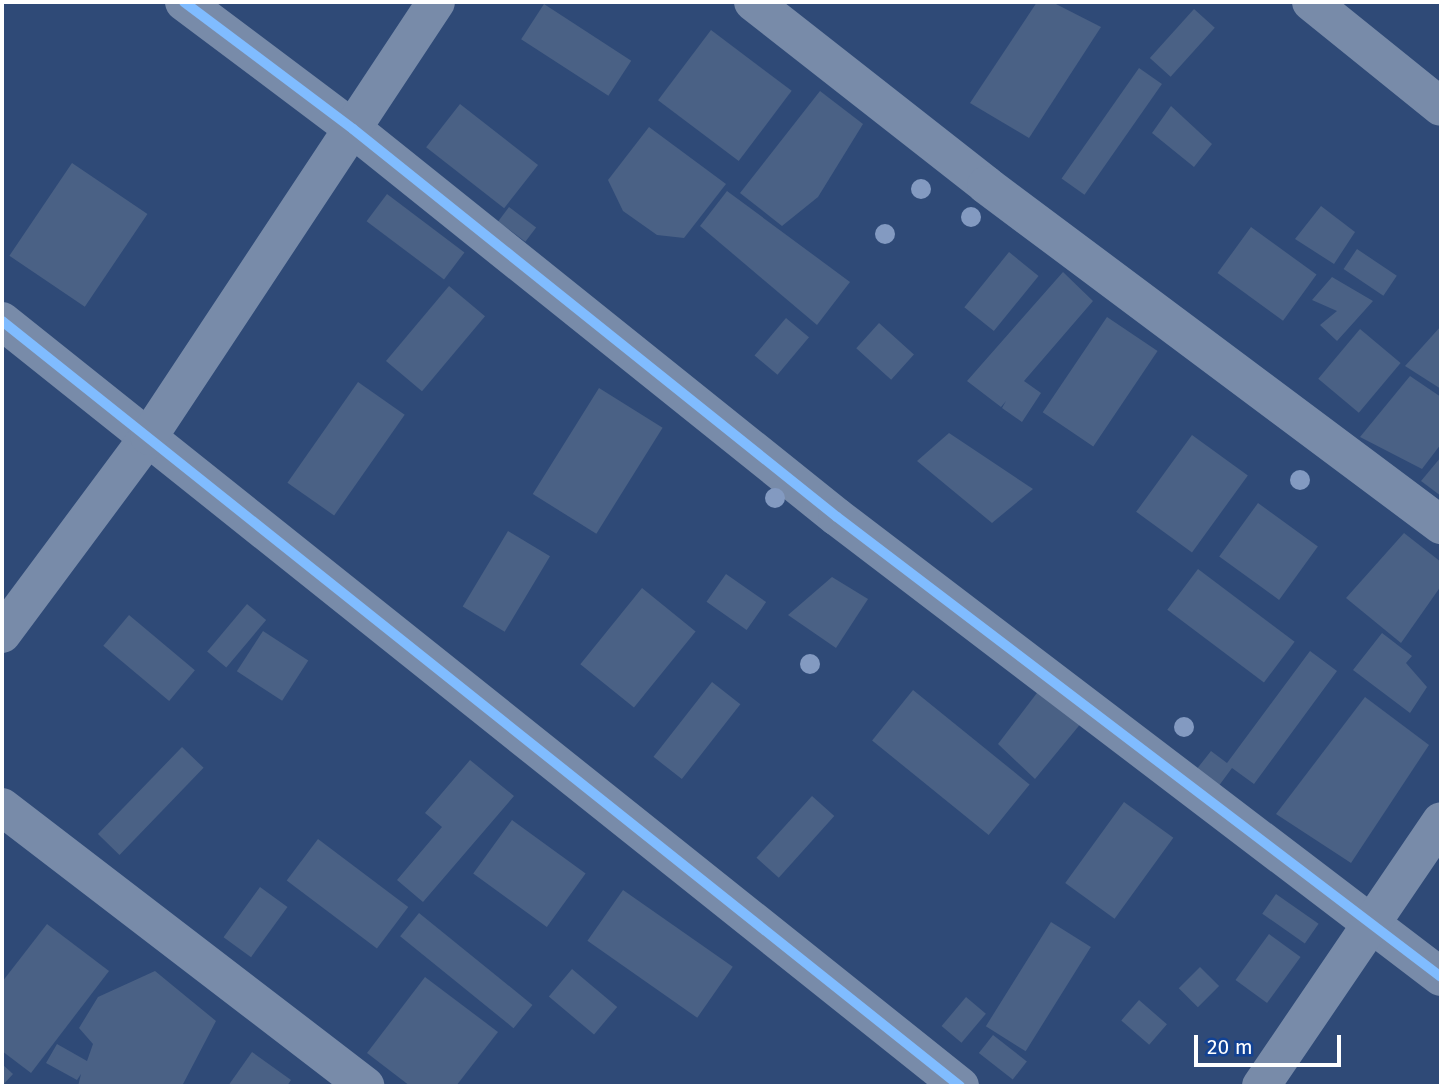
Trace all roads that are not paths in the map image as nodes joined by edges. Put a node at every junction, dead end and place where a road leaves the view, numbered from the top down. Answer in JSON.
{"nodes":[{"id":1,"x":184,"y":2,"type":"edge"},
{"id":2,"x":436,"y":2,"type":"edge"},
{"id":3,"x":753,"y":2,"type":"edge"},
{"id":4,"x":1311,"y":2,"type":"edge"},
{"id":5,"x":1441,"y":107,"type":"edge"},
{"id":6,"x":353,"y":129,"type":"junction"},
{"id":7,"x":2,"y":321,"type":"edge"},
{"id":8,"x":149,"y":436,"type":"junction"},
{"id":9,"x":1441,"y":525,"type":"edge"},
{"id":10,"x":2,"y":634,"type":"edge"},
{"id":11,"x":2,"y":807,"type":"edge"},
{"id":12,"x":1441,"y":821,"type":"edge"},
{"id":13,"x":1369,"y":923,"type":"junction"},
{"id":14,"x":1441,"y":977,"type":"edge"},
{"id":15,"x":365,"y":1086,"type":"edge"},
{"id":16,"x":960,"y":1086,"type":"edge"},
{"id":17,"x":1261,"y":1086,"type":"edge"}],
"edges":[{"from":1,"to":6,"type":"street"},
{"from":2,"to":6,"type":"street"},
{"from":3,"to":9,"type":"street"},
{"from":4,"to":5,"type":"street"},
{"from":6,"to":8,"type":"street"},
{"from":6,"to":13,"type":"street"},
{"from":7,"to":8,"type":"street"},
{"from":8,"to":10,"type":"street"},
{"from":8,"to":16,"type":"street"},
{"from":11,"to":15,"type":"street"},
{"from":12,"to":13,"type":"street"},
{"from":13,"to":14,"type":"street"},
{"from":13,"to":17,"type":"street"}]}
